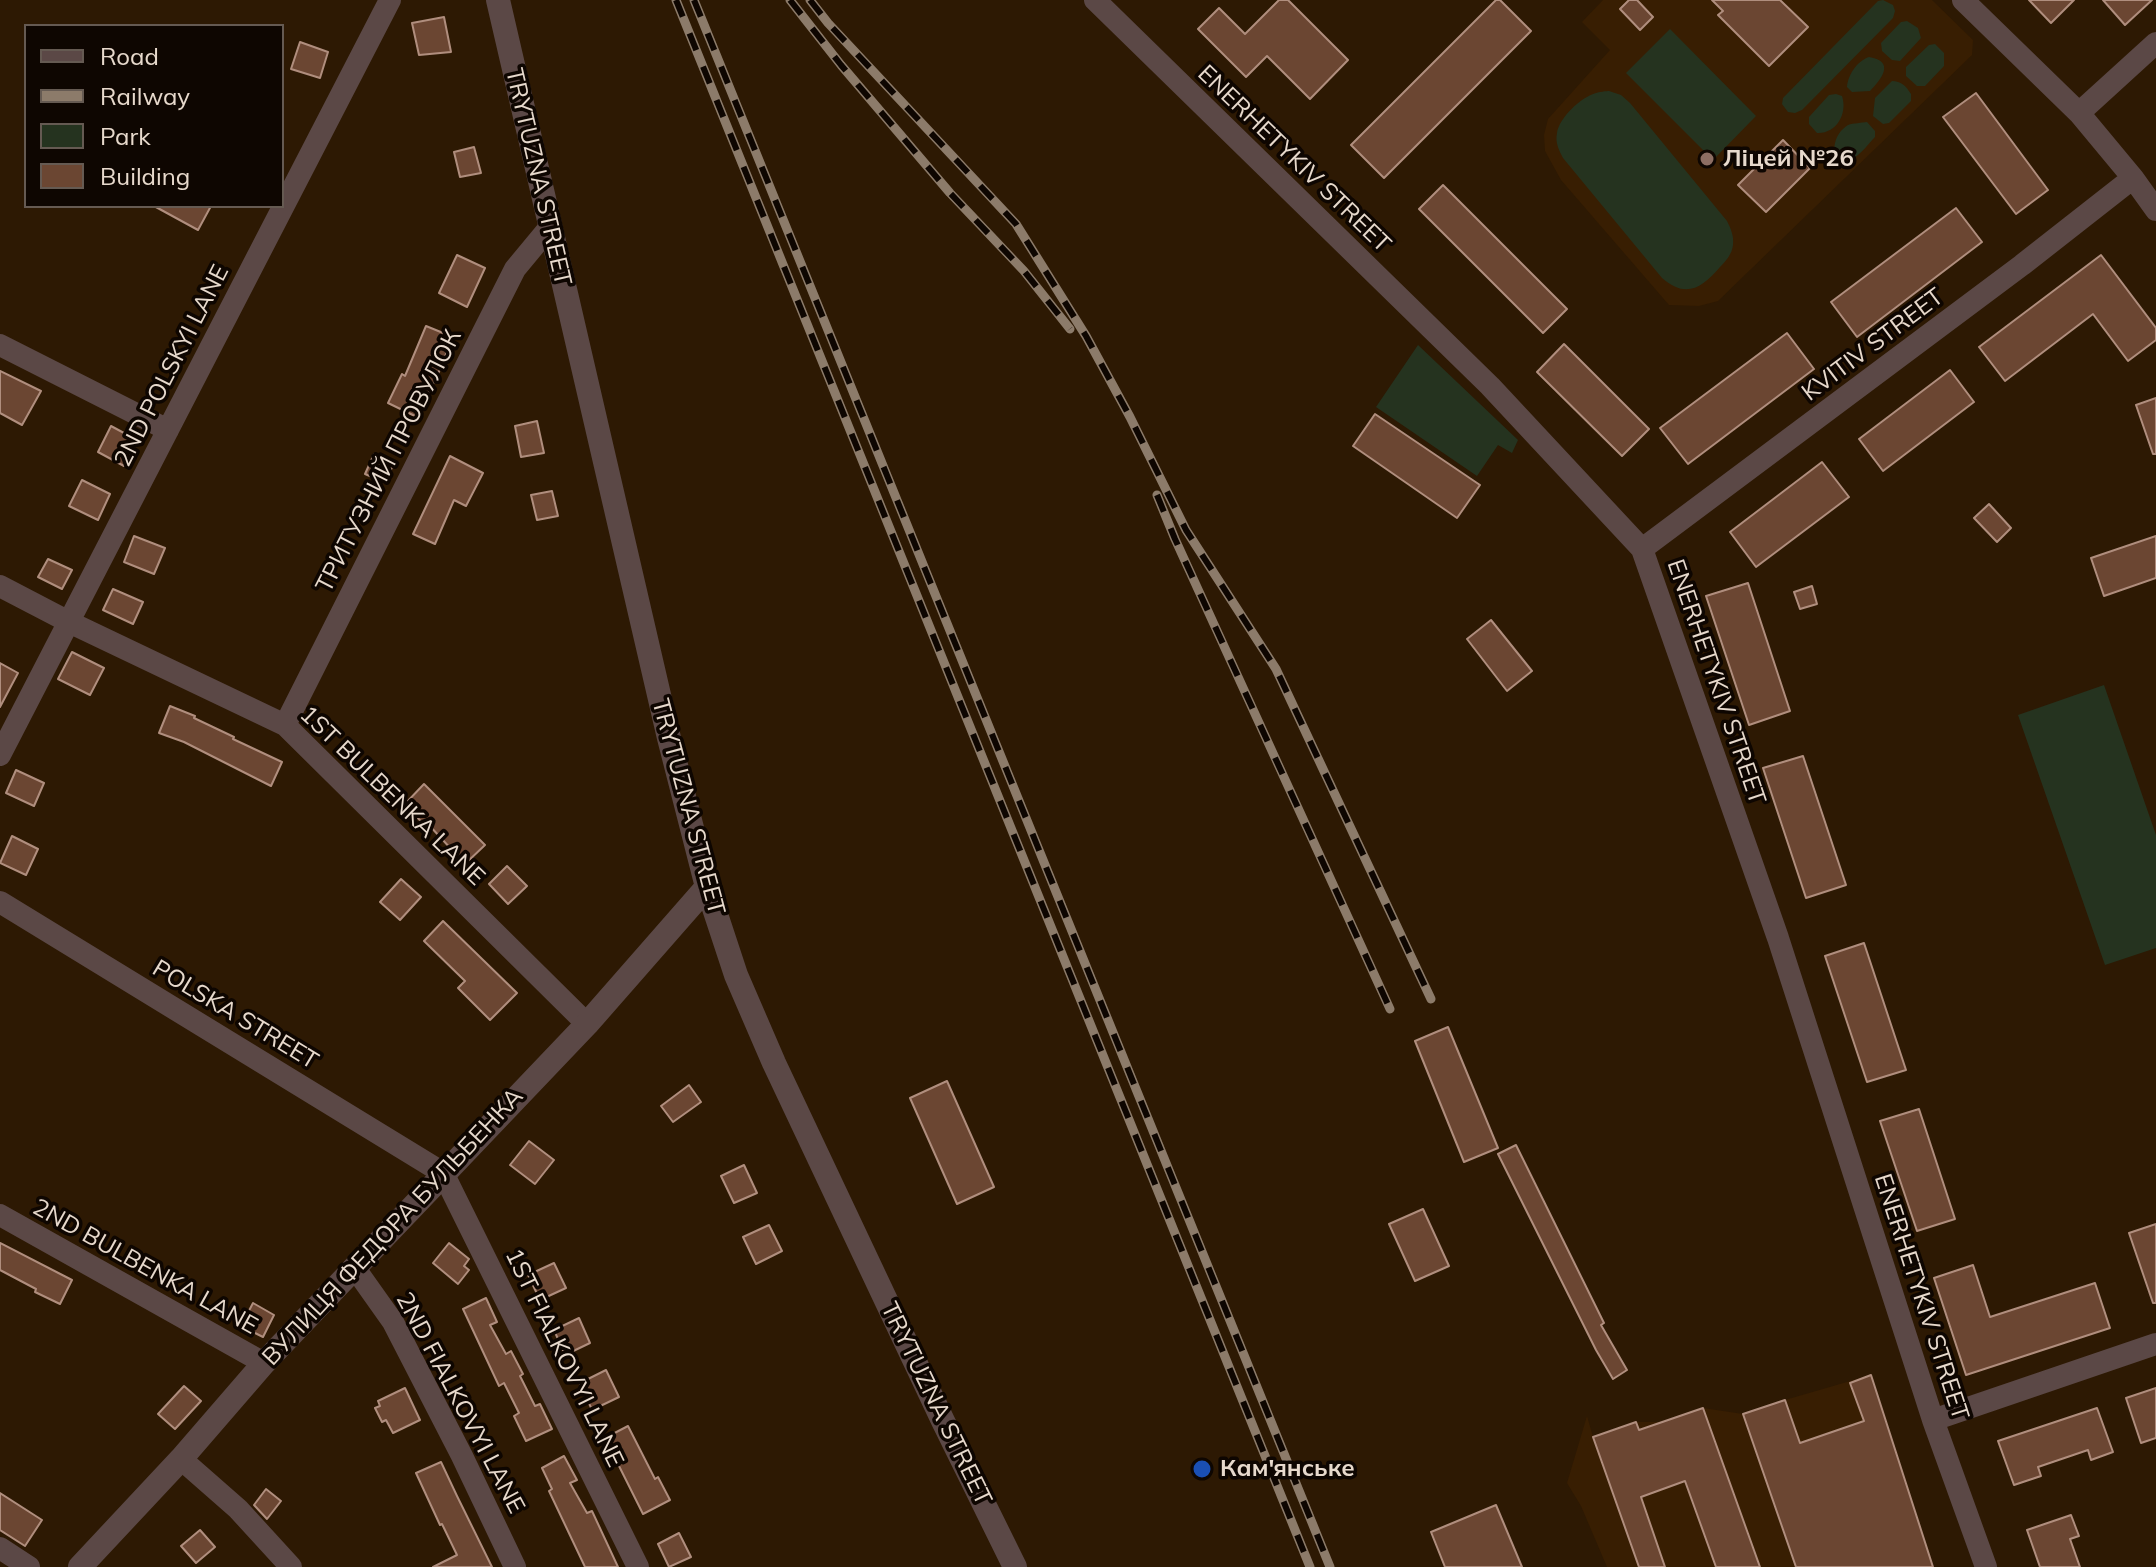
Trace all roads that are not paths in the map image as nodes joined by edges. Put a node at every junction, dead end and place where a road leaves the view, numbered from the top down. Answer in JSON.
{"nodes":[{"id":1,"x":390,"y":0,"type":"edge"},
{"id":2,"x":498,"y":0,"type":"edge"},
{"id":3,"x":1095,"y":0,"type":"edge"},
{"id":4,"x":1963,"y":0,"type":"edge"},
{"id":5,"x":2156,"y":43,"type":"edge"},
{"id":6,"x":2079,"y":113,"type":"junction"},
{"id":7,"x":2133,"y":178,"type":"junction"},
{"id":8,"x":284,"y":205,"type":"edge"},
{"id":9,"x":283,"y":208,"type":"edge"},
{"id":10,"x":2156,"y":210,"type":"edge"},
{"id":11,"x":549,"y":228,"type":"junction"},
{"id":12,"x":0,"y":345,"type":"edge"},
{"id":13,"x":168,"y":430,"type":"junction"},
{"id":14,"x":1642,"y":549,"type":"junction"},
{"id":15,"x":0,"y":586,"type":"edge"},
{"id":16,"x":69,"y":622,"type":"junction"},
{"id":17,"x":285,"y":725,"type":"junction"},
{"id":18,"x":0,"y":755,"type":"edge"},
{"id":19,"x":707,"y":887,"type":"junction"},
{"id":20,"x":0,"y":902,"type":"edge"},
{"id":21,"x":587,"y":1024,"type":"junction"},
{"id":22,"x":443,"y":1173,"type":"junction"},
{"id":23,"x":0,"y":1215,"type":"edge"},
{"id":24,"x":354,"y":1267,"type":"junction"},
{"id":25,"x":2156,"y":1344,"type":"edge"},
{"id":26,"x":264,"y":1363,"type":"junction"},
{"id":27,"x":1933,"y":1420,"type":"junction"},
{"id":28,"x":181,"y":1459,"type":"junction"},
{"id":29,"x":0,"y":1548,"type":"edge"},
{"id":30,"x":29,"y":1567,"type":"edge"},
{"id":31,"x":80,"y":1567,"type":"edge"},
{"id":32,"x":291,"y":1567,"type":"edge"},
{"id":33,"x":515,"y":1567,"type":"edge"},
{"id":34,"x":638,"y":1567,"type":"edge"},
{"id":35,"x":1015,"y":1567,"type":"edge"},
{"id":36,"x":1986,"y":1567,"type":"edge"}],
"edges":[{"from":1,"to":8,"type":"street","name":"2ND POLSKYI LANE"},
{"from":2,"to":11,"type":"street","name":"TRYTUZNA STREET"},
{"from":3,"to":14,"type":"street","name":"ENERHETYKIV STREET"},
{"from":4,"to":6,"type":"street"},
{"from":5,"to":6,"type":"street"},
{"from":6,"to":7,"type":"street"},
{"from":7,"to":10,"type":"street"},
{"from":7,"to":14,"type":"street","name":"KVITIV STREET"},
{"from":9,"to":13,"type":"street","name":"2ND POLSKYI LANE"},
{"from":11,"to":17,"type":"street","name":"ТРИТУЗНИЙ ПРОВУЛОК"},
{"from":11,"to":19,"type":"street","name":"TRYTUZNA STREET"},
{"from":12,"to":13,"type":"street"},
{"from":13,"to":16,"type":"street","name":"2ND POLSKYI LANE"},
{"from":14,"to":27,"type":"street","name":"ENERHETYKIV STREET"},
{"from":15,"to":16,"type":"street","name":"1ST BULBENKA LANE"},
{"from":16,"to":17,"type":"street","name":"1ST BULBENKA LANE"},
{"from":16,"to":18,"type":"street","name":"2ND POLSKYI LANE"},
{"from":17,"to":21,"type":"street","name":"1ST BULBENKA LANE"},
{"from":19,"to":21,"type":"street","name":"ВУЛИЦЯ ФЕДОРА БУЛЬБЕНКА"},
{"from":19,"to":35,"type":"street","name":"TRYTUZNA STREET"},
{"from":20,"to":22,"type":"street","name":"POLSKA STREET"},
{"from":21,"to":22,"type":"street","name":"ВУЛИЦЯ ФЕДОРА БУЛЬБЕНКА"},
{"from":22,"to":24,"type":"street","name":"ВУЛИЦЯ ФЕДОРА БУЛЬБЕНКА"},
{"from":22,"to":34,"type":"street","name":"1ST FIALKOVYI LANE"},
{"from":23,"to":26,"type":"street","name":"2ND BULBENKA LANE"},
{"from":24,"to":26,"type":"street","name":"ВУЛИЦЯ ФЕДОРА БУЛЬБЕНКА"},
{"from":24,"to":33,"type":"street","name":"2ND FIALKOVYI LANE"},
{"from":25,"to":27,"type":"street"},
{"from":26,"to":28,"type":"street","name":"ВУЛИЦЯ ФЕДОРА БУЛЬБЕНКА"},
{"from":27,"to":36,"type":"street","name":"ENERHETYKIV STREET"},
{"from":28,"to":31,"type":"street","name":"ВУЛИЦЯ ФЕДОРА БУЛЬБЕНКА"},
{"from":28,"to":32,"type":"street"},
{"from":29,"to":30,"type":"street"}]}
